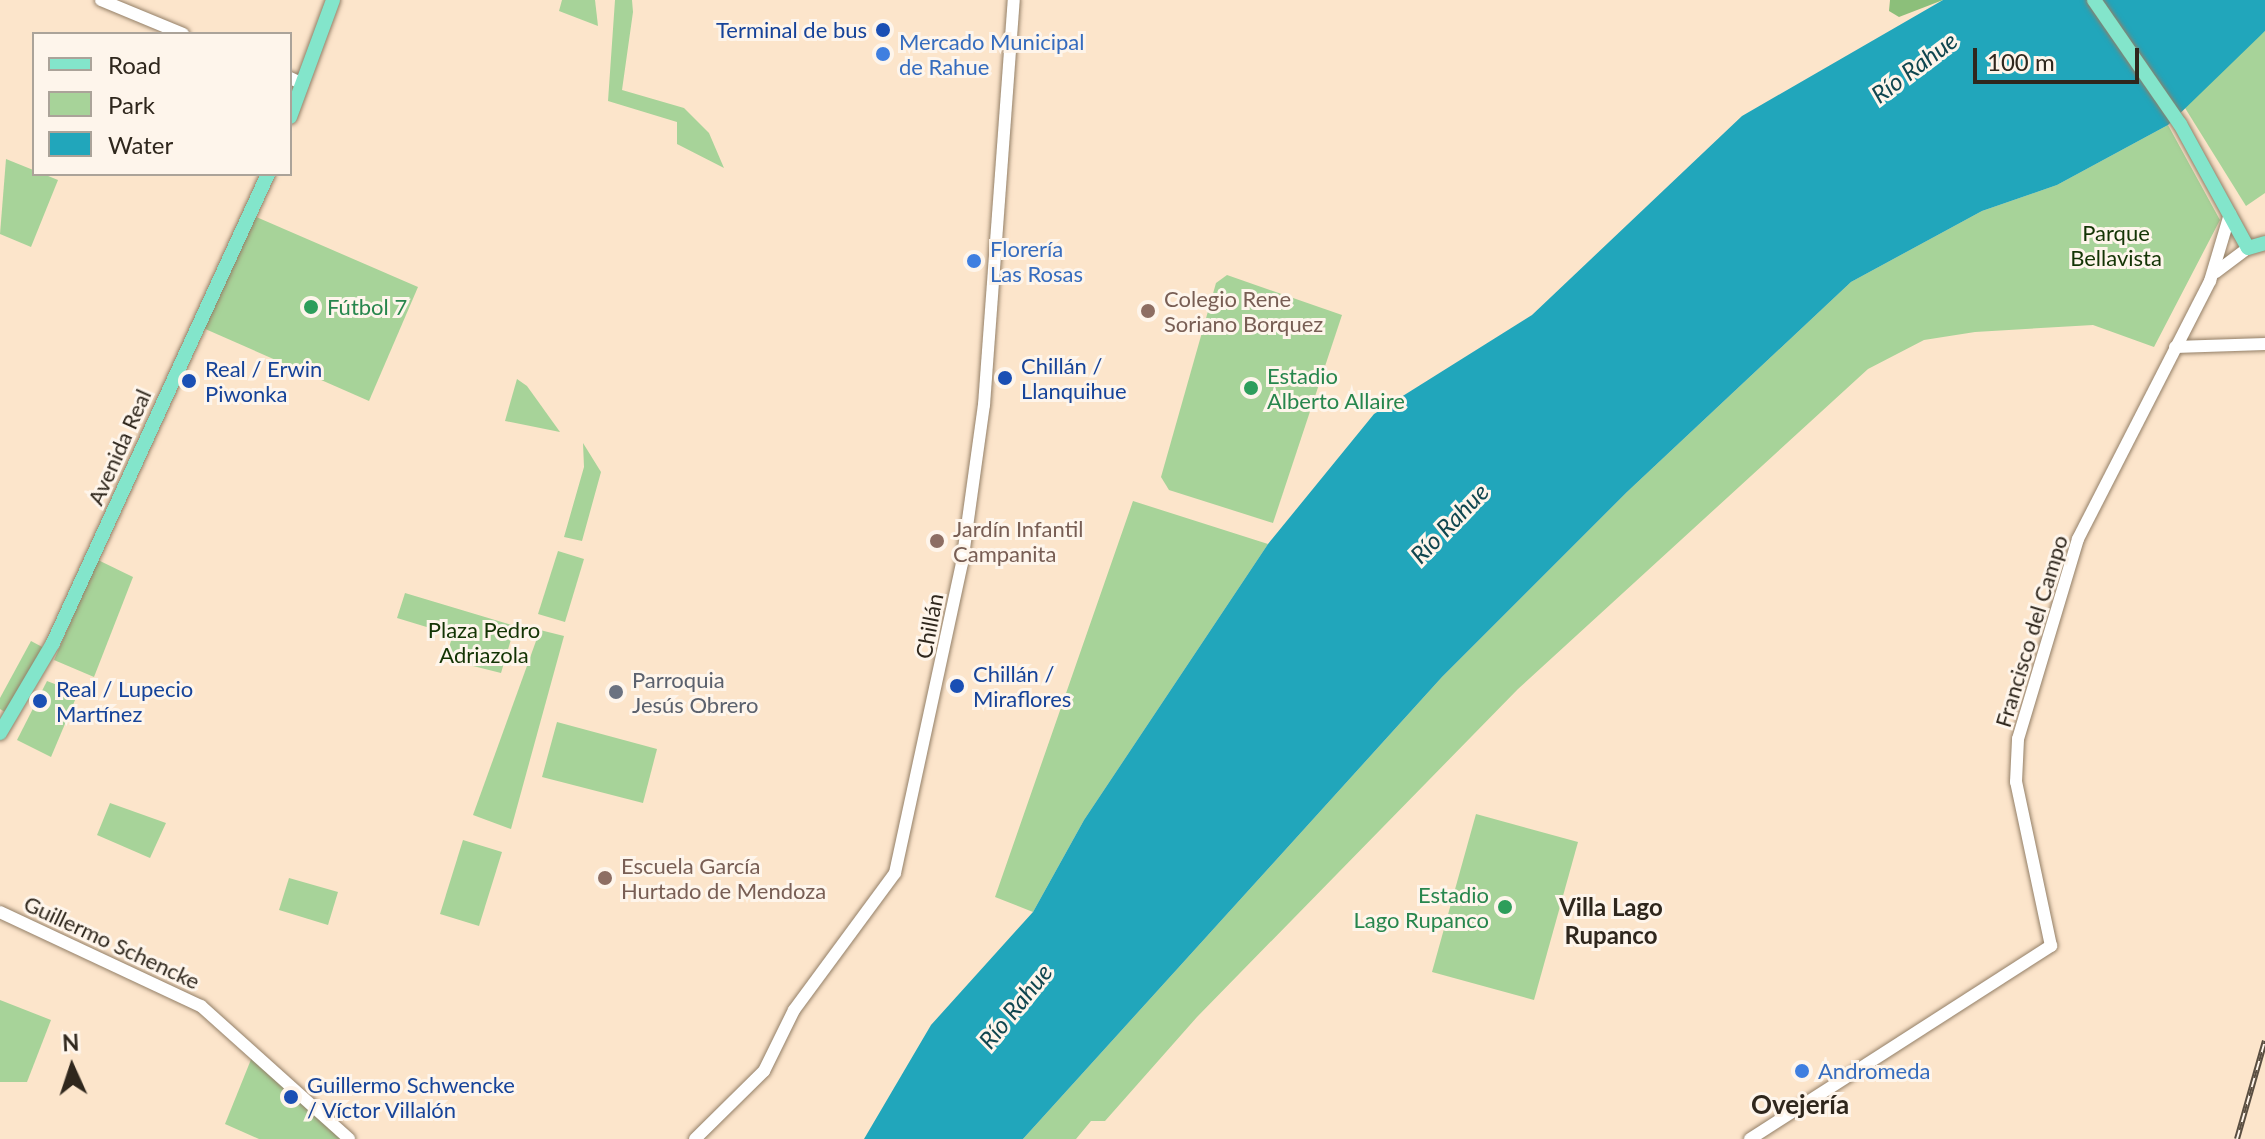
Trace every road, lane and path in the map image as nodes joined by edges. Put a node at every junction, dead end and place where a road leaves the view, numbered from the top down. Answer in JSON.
{"nodes":[{"id":1,"x":101,"y":0,"type":"edge"},
{"id":2,"x":333,"y":0,"type":"edge"},
{"id":3,"x":1014,"y":0,"type":"edge"},
{"id":4,"x":2094,"y":0,"type":"edge"},
{"id":5,"x":178,"y":32,"type":"edge"},
{"id":6,"x":296,"y":81,"type":"edge"},
{"id":7,"x":292,"y":105,"type":"edge"},
{"id":8,"x":267,"y":176,"type":"edge"},
{"id":9,"x":2230,"y":214,"type":"junction"},
{"id":10,"x":2265,"y":243,"type":"edge"},
{"id":11,"x":2248,"y":248,"type":"junction"},
{"id":12,"x":2210,"y":281,"type":"junction"},
{"id":13,"x":2265,"y":344,"type":"edge"},
{"id":14,"x":2175,"y":347,"type":"junction"},
{"id":15,"x":0,"y":733,"type":"edge"},
{"id":16,"x":0,"y":912,"type":"edge"},
{"id":17,"x":349,"y":1139,"type":"edge"},
{"id":18,"x":695,"y":1139,"type":"edge"},
{"id":19,"x":1750,"y":1139,"type":"edge"}],
"edges":[{"from":1,"to":5,"type":"street"},
{"from":2,"to":6,"type":"main road"},
{"from":3,"to":18,"type":"street","name":"Chillán"},
{"from":4,"to":9,"type":"main road"},
{"from":6,"to":7,"type":"main road"},
{"from":8,"to":15,"type":"main road","name":"Avenida Real"},
{"from":9,"to":11,"type":"main road"},
{"from":9,"to":12,"type":"street","name":"Francisco del Campo"},
{"from":10,"to":11,"type":"main road"},
{"from":11,"to":12,"type":"street"},
{"from":12,"to":14,"type":"street","name":"Francisco del Campo"},
{"from":13,"to":14,"type":"street"},
{"from":14,"to":19,"type":"street","name":"Francisco del Campo"},
{"from":16,"to":17,"type":"street","name":"Guillermo Schencke"}]}
